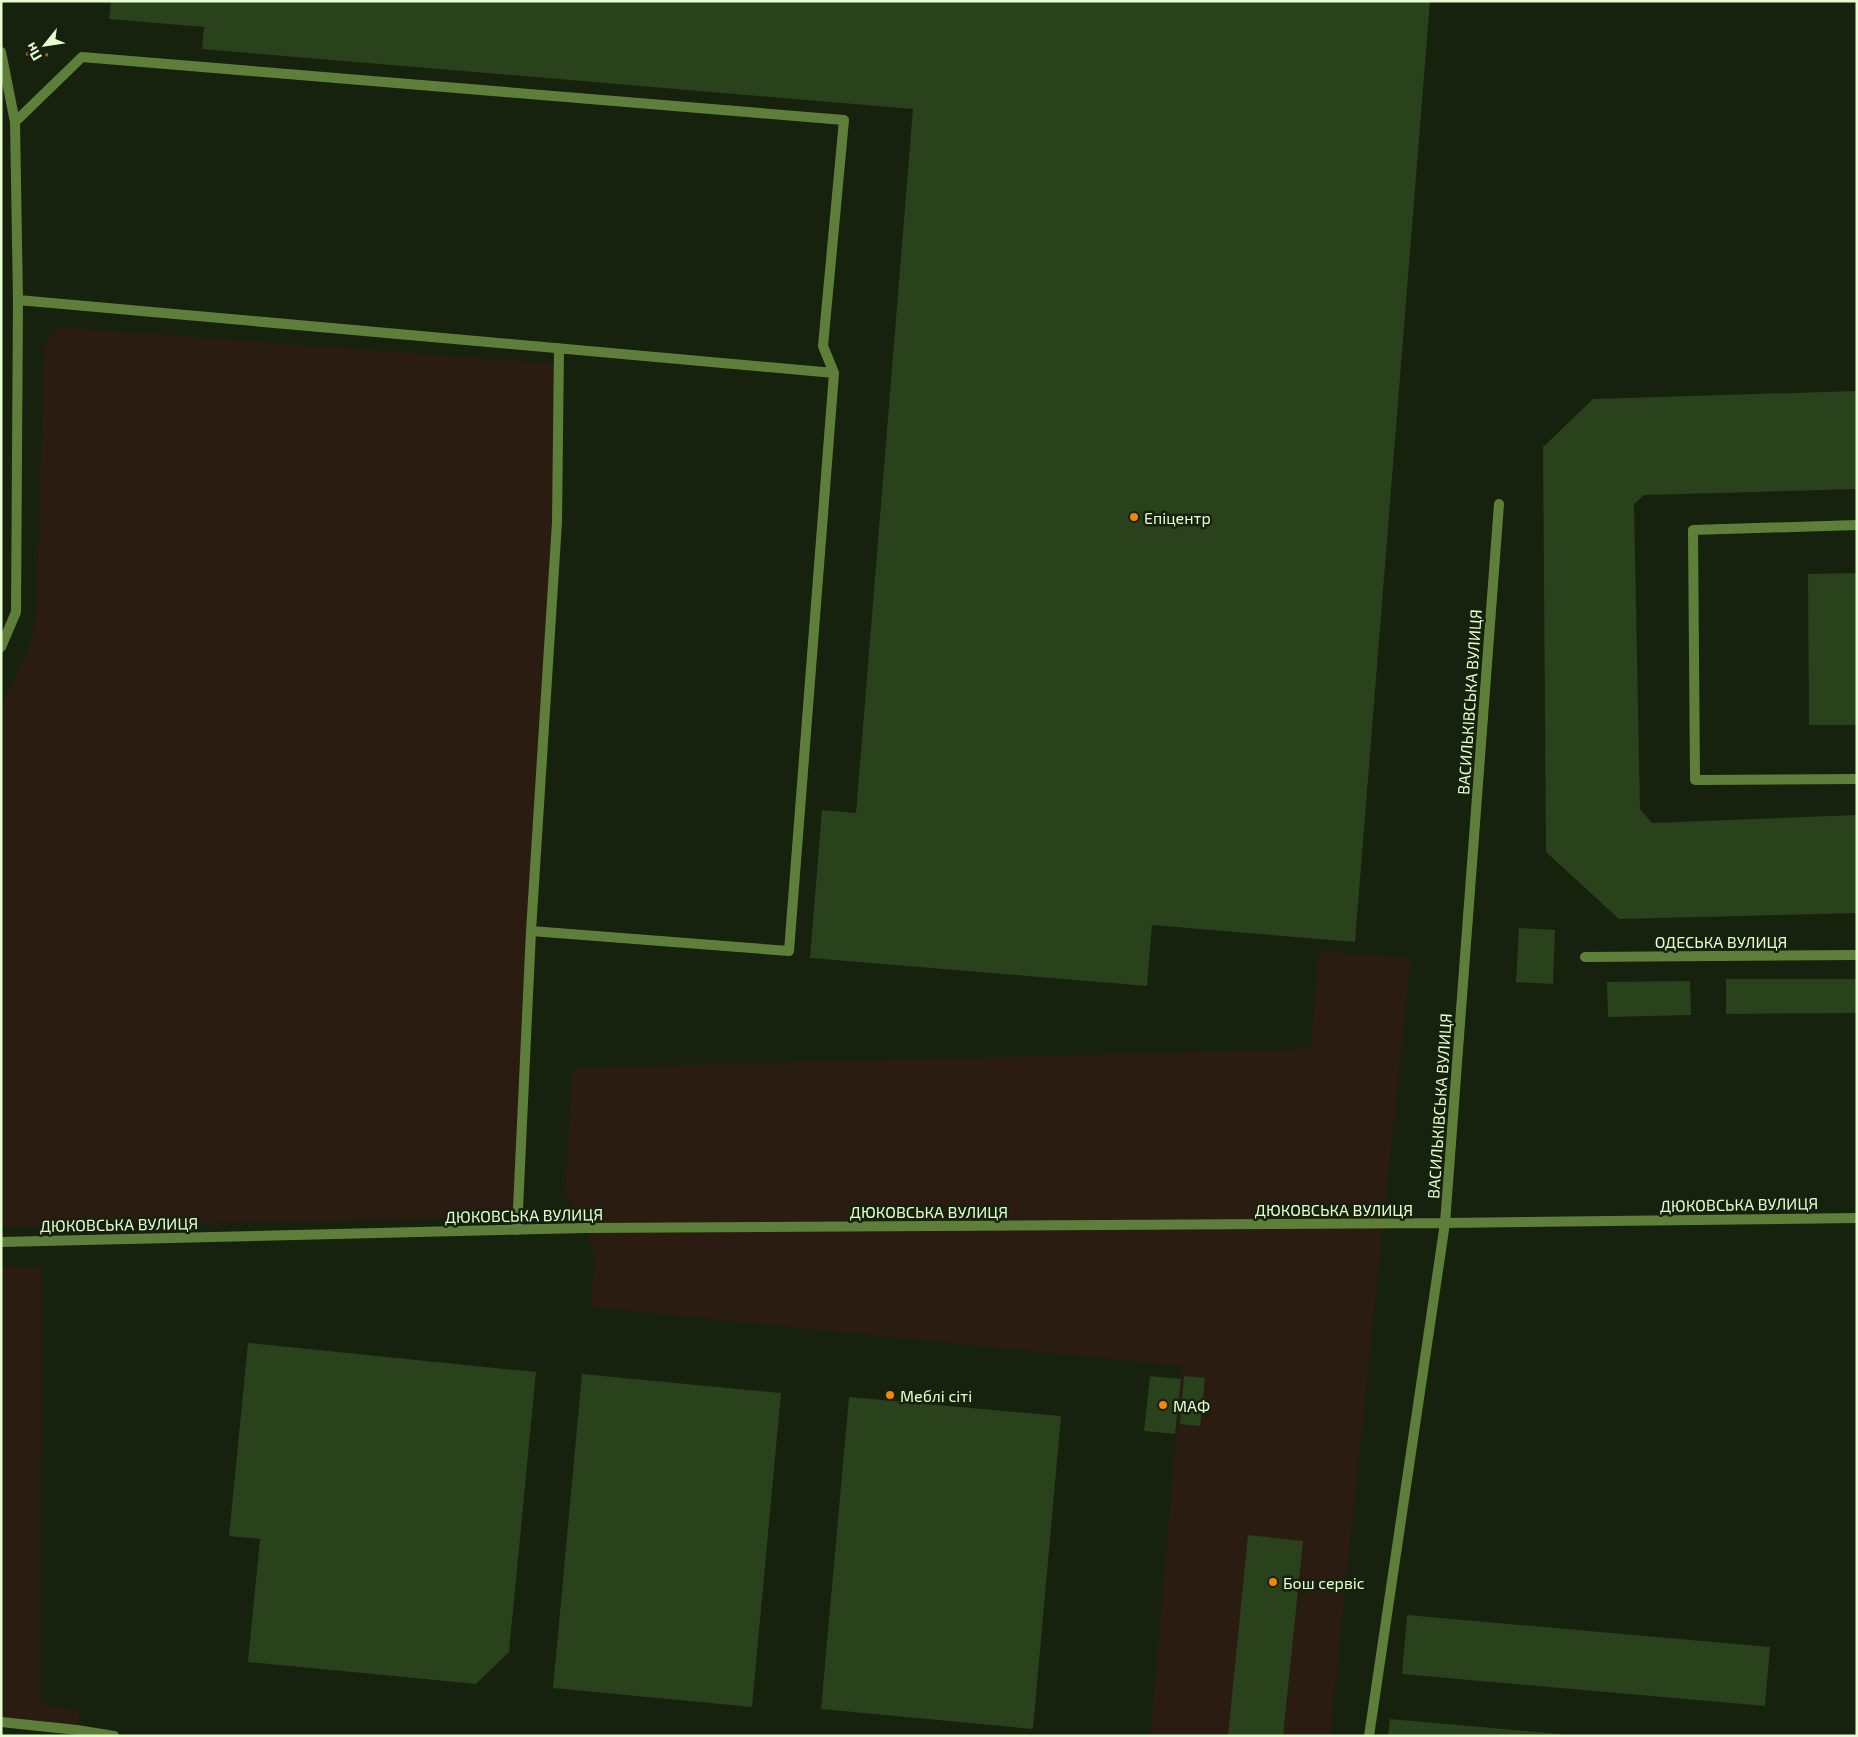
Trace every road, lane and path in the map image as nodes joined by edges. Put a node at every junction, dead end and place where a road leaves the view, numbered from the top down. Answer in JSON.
{"nodes":[{"id":1,"x":1,"y":52,"type":"edge"},
{"id":2,"x":82,"y":57,"type":"junction"},
{"id":3,"x":15,"y":122,"type":"junction"},
{"id":4,"x":18,"y":300,"type":"junction"},
{"id":5,"x":559,"y":348,"type":"junction"},
{"id":6,"x":834,"y":373,"type":"junction"},
{"id":7,"x":1499,"y":504,"type":"dead end"},
{"id":8,"x":1857,"y":525,"type":"edge"},
{"id":9,"x":1,"y":647,"type":"edge"},
{"id":10,"x":1857,"y":779,"type":"edge"},
{"id":11,"x":531,"y":931,"type":"junction"},
{"id":12,"x":1857,"y":955,"type":"edge"},
{"id":13,"x":1585,"y":957,"type":"dead end"},
{"id":14,"x":1857,"y":1218,"type":"edge"},
{"id":15,"x":1445,"y":1223,"type":"junction"},
{"id":16,"x":517,"y":1230,"type":"junction"},
{"id":17,"x":1,"y":1242,"type":"edge"},
{"id":18,"x":1,"y":1722,"type":"edge"},
{"id":19,"x":114,"y":1736,"type":"edge"},
{"id":20,"x":1369,"y":1736,"type":"edge"}],
"edges":[{"from":1,"to":2,"type":"path"},
{"from":1,"to":3,"type":"street"},
{"from":2,"to":3,"type":"street"},
{"from":2,"to":6,"type":"street"},
{"from":3,"to":4,"type":"street"},
{"from":4,"to":5,"type":"street"},
{"from":4,"to":9,"type":"street"},
{"from":5,"to":6,"type":"street"},
{"from":5,"to":11,"type":"street"},
{"from":6,"to":11,"type":"street"},
{"from":7,"to":15,"type":"street","name":"ВАСИЛЬКІВСЬКА ВУЛИЦЯ"},
{"from":8,"to":10,"type":"street"},
{"from":11,"to":16,"type":"street"},
{"from":12,"to":13,"type":"street","name":"ОДЕСЬКА ВУЛИЦЯ"},
{"from":14,"to":15,"type":"street","name":"ДЮКОВСЬКА ВУЛИЦЯ"},
{"from":15,"to":16,"type":"street","name":"ДЮКОВСЬКА ВУЛИЦЯ"},
{"from":15,"to":20,"type":"street","name":"ВАСИЛЬКІВСЬКА ВУЛИЦЯ"},
{"from":16,"to":17,"type":"street","name":"ДЮКОВСЬКА ВУЛИЦЯ"},
{"from":18,"to":19,"type":"street"}]}
